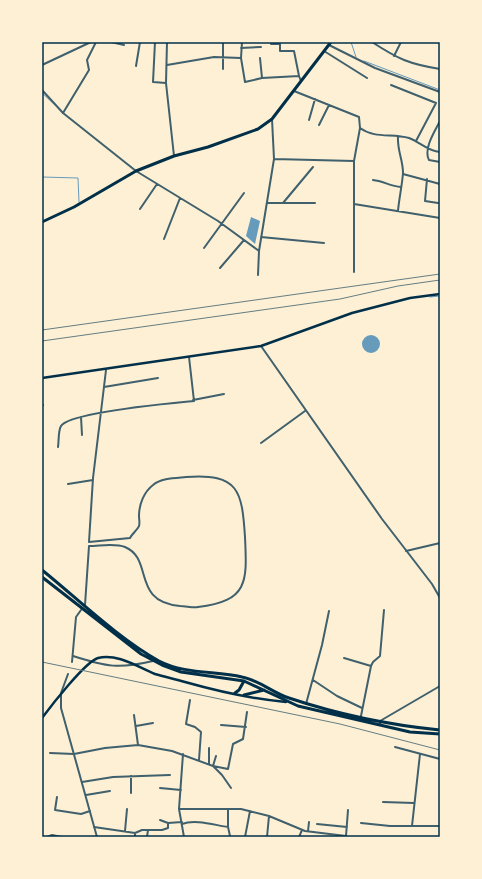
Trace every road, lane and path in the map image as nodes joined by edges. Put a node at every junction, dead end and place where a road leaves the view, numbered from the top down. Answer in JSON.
{"nodes":[{"id":1,"x":91,"y":42,"type":"edge"},
{"id":2,"x":96,"y":42,"type":"edge"},
{"id":3,"x":111,"y":42,"type":"edge"},
{"id":4,"x":140,"y":42,"type":"edge"},
{"id":5,"x":155,"y":42,"type":"edge"},
{"id":6,"x":167,"y":42,"type":"edge"},
{"id":7,"x":223,"y":42,"type":"edge"},
{"id":8,"x":242,"y":42,"type":"edge"},
{"id":9,"x":372,"y":42,"type":"edge"},
{"id":10,"x":401,"y":42,"type":"edge"},
{"id":11,"x":330,"y":43,"type":"edge"},
{"id":12,"x":271,"y":44,"type":"dead end"},
{"id":13,"x":124,"y":45,"type":"dead end"},
{"id":14,"x":261,"y":47,"type":"dead end"},
{"id":15,"x":242,"y":48,"type":"junction"},
{"id":16,"x":324,"y":51,"type":"junction"},
{"id":17,"x":394,"y":56,"type":"junction"},
{"id":18,"x":223,"y":57,"type":"junction"},
{"id":19,"x":241,"y":58,"type":"junction"},
{"id":20,"x":260,"y":58,"type":"dead end"},
{"id":21,"x":42,"y":65,"type":"edge"},
{"id":22,"x":166,"y":65,"type":"junction"},
{"id":23,"x":136,"y":66,"type":"dead end"},
{"id":24,"x":223,"y":69,"type":"dead end"},
{"id":25,"x":440,"y":69,"type":"edge"},
{"id":26,"x":299,"y":76,"type":"junction"},
{"id":27,"x":262,"y":78,"type":"junction"},
{"id":28,"x":367,"y":78,"type":"dead end"},
{"id":29,"x":301,"y":81,"type":"junction"},
{"id":30,"x":166,"y":83,"type":"junction"},
{"id":31,"x":391,"y":85,"type":"dead end"},
{"id":32,"x":42,"y":90,"type":"edge"},
{"id":33,"x":294,"y":91,"type":"junction"},
{"id":34,"x":440,"y":92,"type":"edge"},
{"id":35,"x":315,"y":100,"type":"junction"},
{"id":36,"x":329,"y":105,"type":"junction"},
{"id":37,"x":63,"y":113,"type":"junction"},
{"id":38,"x":272,"y":119,"type":"junction"},
{"id":39,"x":309,"y":120,"type":"dead end"},
{"id":40,"x":440,"y":121,"type":"edge"},
{"id":41,"x":319,"y":125,"type":"dead end"},
{"id":42,"x":360,"y":128,"type":"junction"},
{"id":43,"x":398,"y":136,"type":"junction"},
{"id":44,"x":416,"y":141,"type":"junction"},
{"id":45,"x":428,"y":149,"type":"junction"},
{"id":46,"x":440,"y":152,"type":"edge"},
{"id":47,"x":174,"y":156,"type":"junction"},
{"id":48,"x":274,"y":158,"type":"junction"},
{"id":49,"x":354,"y":161,"type":"junction"},
{"id":50,"x":440,"y":162,"type":"edge"},
{"id":51,"x":313,"y":167,"type":"dead end"},
{"id":52,"x":136,"y":171,"type":"junction"},
{"id":53,"x":403,"y":174,"type":"junction"},
{"id":54,"x":427,"y":179,"type":"junction"},
{"id":55,"x":373,"y":180,"type":"dead end"},
{"id":56,"x":157,"y":184,"type":"junction"},
{"id":57,"x":440,"y":184,"type":"edge"},
{"id":58,"x":401,"y":187,"type":"junction"},
{"id":59,"x":244,"y":193,"type":"dead end"},
{"id":60,"x":180,"y":198,"type":"junction"},
{"id":61,"x":267,"y":203,"type":"junction"},
{"id":62,"x":283,"y":203,"type":"junction"},
{"id":63,"x":315,"y":203,"type":"dead end"},
{"id":64,"x":438,"y":203,"type":"dead end"},
{"id":65,"x":354,"y":204,"type":"junction"},
{"id":66,"x":140,"y":209,"type":"dead end"},
{"id":67,"x":398,"y":211,"type":"junction"},
{"id":68,"x":440,"y":218,"type":"edge"},
{"id":69,"x":42,"y":222,"type":"edge"},
{"id":70,"x":221,"y":223,"type":"junction"},
{"id":71,"x":261,"y":237,"type":"junction"},
{"id":72,"x":164,"y":239,"type":"dead end"},
{"id":73,"x":244,"y":240,"type":"junction"},
{"id":74,"x":324,"y":244,"type":"dead end"},
{"id":75,"x":204,"y":248,"type":"dead end"},
{"id":76,"x":258,"y":251,"type":"junction"},
{"id":77,"x":220,"y":268,"type":"dead end"},
{"id":78,"x":354,"y":272,"type":"dead end"},
{"id":79,"x":258,"y":275,"type":"dead end"},
{"id":80,"x":440,"y":294,"type":"edge"},
{"id":81,"x":261,"y":346,"type":"junction"},
{"id":82,"x":189,"y":358,"type":"junction"},
{"id":83,"x":106,"y":370,"type":"junction"},
{"id":84,"x":42,"y":378,"type":"edge"},
{"id":85,"x":158,"y":378,"type":"dead end"},
{"id":86,"x":104,"y":387,"type":"junction"},
{"id":87,"x":224,"y":394,"type":"dead end"},
{"id":88,"x":193,"y":400,"type":"junction"},
{"id":89,"x":305,"y":411,"type":"junction"},
{"id":90,"x":101,"y":412,"type":"junction"},
{"id":91,"x":81,"y":417,"type":"junction"},
{"id":92,"x":82,"y":435,"type":"dead end"},
{"id":93,"x":261,"y":443,"type":"dead end"},
{"id":94,"x":58,"y":447,"type":"dead end"},
{"id":95,"x":93,"y":480,"type":"junction"},
{"id":96,"x":68,"y":484,"type":"dead end"},
{"id":97,"x":89,"y":542,"type":"junction"},
{"id":98,"x":440,"y":543,"type":"edge"},
{"id":99,"x":89,"y":546,"type":"junction"},
{"id":100,"x":406,"y":551,"type":"junction"},
{"id":101,"x":42,"y":570,"type":"edge"},
{"id":102,"x":42,"y":577,"type":"edge"},
{"id":103,"x":440,"y":598,"type":"edge"},
{"id":104,"x":85,"y":605,"type":"junction"},
{"id":105,"x":81,"y":610,"type":"junction"},
{"id":106,"x":384,"y":610,"type":"dead end"},
{"id":107,"x":329,"y":611,"type":"dead end"},
{"id":108,"x":74,"y":656,"type":"junction"},
{"id":109,"x":344,"y":658,"type":"dead end"},
{"id":110,"x":153,"y":661,"type":"junction"},
{"id":111,"x":72,"y":662,"type":"dead end"},
{"id":112,"x":371,"y":666,"type":"junction"},
{"id":113,"x":68,"y":674,"type":"dead end"},
{"id":114,"x":313,"y":680,"type":"junction"},
{"id":115,"x":244,"y":681,"type":"junction"},
{"id":116,"x":440,"y":686,"type":"edge"},
{"id":117,"x":269,"y":689,"type":"junction"},
{"id":118,"x":264,"y":690,"type":"junction"},
{"id":119,"x":235,"y":693,"type":"junction"},
{"id":120,"x":244,"y":696,"type":"junction"},
{"id":121,"x":190,"y":700,"type":"dead end"},
{"id":122,"x":286,"y":702,"type":"junction"},
{"id":123,"x":306,"y":704,"type":"junction"},
{"id":124,"x":362,"y":708,"type":"junction"},
{"id":125,"x":247,"y":712,"type":"dead end"},
{"id":126,"x":134,"y":714,"type":"dead end"},
{"id":127,"x":361,"y":716,"type":"junction"},
{"id":128,"x":42,"y":718,"type":"edge"},
{"id":129,"x":380,"y":721,"type":"junction"},
{"id":130,"x":153,"y":723,"type":"dead end"},
{"id":131,"x":221,"y":725,"type":"dead end"},
{"id":132,"x":380,"y":725,"type":"junction"},
{"id":133,"x":136,"y":726,"type":"junction"},
{"id":134,"x":246,"y":727,"type":"junction"},
{"id":135,"x":440,"y":730,"type":"edge"},
{"id":136,"x":440,"y":734,"type":"edge"},
{"id":137,"x":138,"y":745,"type":"junction"},
{"id":138,"x":395,"y":747,"type":"dead end"},
{"id":139,"x":209,"y":748,"type":"dead end"},
{"id":140,"x":50,"y":753,"type":"dead end"},
{"id":141,"x":74,"y":754,"type":"junction"},
{"id":142,"x":183,"y":754,"type":"junction"},
{"id":143,"x":420,"y":754,"type":"junction"},
{"id":144,"x":216,"y":756,"type":"dead end"},
{"id":145,"x":440,"y":759,"type":"edge"},
{"id":146,"x":198,"y":760,"type":"junction"},
{"id":147,"x":209,"y":764,"type":"junction"},
{"id":148,"x":213,"y":766,"type":"junction"},
{"id":149,"x":170,"y":775,"type":"dead end"},
{"id":150,"x":131,"y":776,"type":"junction"},
{"id":151,"x":82,"y":782,"type":"junction"},
{"id":152,"x":160,"y":788,"type":"dead end"},
{"id":153,"x":231,"y":788,"type":"dead end"},
{"id":154,"x":181,"y":790,"type":"junction"},
{"id":155,"x":110,"y":791,"type":"dead end"},
{"id":156,"x":131,"y":793,"type":"dead end"},
{"id":157,"x":86,"y":795,"type":"junction"},
{"id":158,"x":57,"y":797,"type":"dead end"},
{"id":159,"x":383,"y":802,"type":"dead end"},
{"id":160,"x":414,"y":803,"type":"junction"},
{"id":161,"x":127,"y":809,"type":"dead end"},
{"id":162,"x":179,"y":809,"type":"junction"},
{"id":163,"x":228,"y":809,"type":"junction"},
{"id":164,"x":348,"y":810,"type":"dead end"},
{"id":165,"x":90,"y":811,"type":"junction"},
{"id":166,"x":250,"y":811,"type":"junction"},
{"id":167,"x":269,"y":816,"type":"junction"},
{"id":168,"x":160,"y":820,"type":"dead end"},
{"id":169,"x":309,"y":822,"type":"dead end"},
{"id":170,"x":168,"y":823,"type":"junction"},
{"id":171,"x":182,"y":823,"type":"junction"},
{"id":172,"x":361,"y":823,"type":"dead end"},
{"id":173,"x":318,"y":824,"type":"dead end"},
{"id":174,"x":412,"y":826,"type":"junction"},
{"id":175,"x":440,"y":826,"type":"edge"},
{"id":176,"x":94,"y":827,"type":"junction"},
{"id":177,"x":228,"y":827,"type":"junction"},
{"id":178,"x":347,"y":827,"type":"junction"},
{"id":179,"x":148,"y":830,"type":"junction"},
{"id":180,"x":302,"y":830,"type":"junction"},
{"id":181,"x":125,"y":831,"type":"junction"},
{"id":182,"x":308,"y":831,"type":"junction"},
{"id":183,"x":135,"y":833,"type":"junction"},
{"id":184,"x":230,"y":836,"type":"edge"},
{"id":185,"x":47,"y":837,"type":"edge"},
{"id":186,"x":62,"y":837,"type":"edge"},
{"id":187,"x":97,"y":837,"type":"edge"},
{"id":188,"x":135,"y":837,"type":"edge"},
{"id":189,"x":147,"y":837,"type":"edge"},
{"id":190,"x":184,"y":837,"type":"edge"},
{"id":191,"x":245,"y":837,"type":"edge"},
{"id":192,"x":267,"y":837,"type":"edge"},
{"id":193,"x":299,"y":837,"type":"edge"},
{"id":194,"x":346,"y":837,"type":"edge"}],
"edges":[{"from":1,"to":21,"type":"street"},
{"from":2,"to":37,"type":"street"},
{"from":3,"to":13,"type":"street"},
{"from":4,"to":23,"type":"street"},
{"from":5,"to":30,"type":"street"},
{"from":6,"to":22,"type":"street"},
{"from":7,"to":18,"type":"street"},
{"from":8,"to":15,"type":"street"},
{"from":9,"to":17,"type":"street"},
{"from":10,"to":17,"type":"street"},
{"from":11,"to":16,"type":"main road"},
{"from":11,"to":34,"type":"street"},
{"from":12,"to":26,"type":"street"},
{"from":14,"to":15,"type":"street"},
{"from":15,"to":19,"type":"street"},
{"from":16,"to":28,"type":"street"},
{"from":16,"to":29,"type":"main road"},
{"from":17,"to":25,"type":"street"},
{"from":18,"to":19,"type":"street"},
{"from":18,"to":22,"type":"street"},
{"from":18,"to":24,"type":"street"},
{"from":19,"to":27,"type":"street"},
{"from":20,"to":27,"type":"street"},
{"from":22,"to":30,"type":"street"},
{"from":26,"to":27,"type":"street"},
{"from":26,"to":29,"type":"street"},
{"from":29,"to":33,"type":"main road"},
{"from":30,"to":47,"type":"street"},
{"from":31,"to":44,"type":"street"},
{"from":32,"to":37,"type":"street"},
{"from":33,"to":35,"type":"street"},
{"from":33,"to":38,"type":"main road"},
{"from":35,"to":36,"type":"street"},
{"from":35,"to":39,"type":"street"},
{"from":36,"to":41,"type":"street"},
{"from":36,"to":42,"type":"street"},
{"from":37,"to":52,"type":"street"},
{"from":38,"to":47,"type":"main road"},
{"from":38,"to":48,"type":"street"},
{"from":40,"to":45,"type":"street"},
{"from":42,"to":43,"type":"street"},
{"from":42,"to":49,"type":"street"},
{"from":43,"to":44,"type":"street"},
{"from":43,"to":53,"type":"street"},
{"from":44,"to":45,"type":"street"},
{"from":45,"to":46,"type":"street"},
{"from":45,"to":50,"type":"street"},
{"from":47,"to":52,"type":"main road"},
{"from":48,"to":49,"type":"street"},
{"from":48,"to":61,"type":"street"},
{"from":49,"to":65,"type":"street"},
{"from":51,"to":62,"type":"street"},
{"from":52,"to":56,"type":"street"},
{"from":52,"to":69,"type":"main road"},
{"from":53,"to":54,"type":"street"},
{"from":53,"to":58,"type":"street"},
{"from":54,"to":57,"type":"street"},
{"from":54,"to":64,"type":"street"},
{"from":55,"to":58,"type":"street"},
{"from":56,"to":60,"type":"street"},
{"from":56,"to":66,"type":"street"},
{"from":58,"to":67,"type":"street"},
{"from":59,"to":70,"type":"street"},
{"from":60,"to":70,"type":"street"},
{"from":60,"to":72,"type":"street"},
{"from":61,"to":62,"type":"street"},
{"from":61,"to":71,"type":"street"},
{"from":62,"to":63,"type":"street"},
{"from":65,"to":67,"type":"street"},
{"from":65,"to":78,"type":"street"},
{"from":67,"to":68,"type":"street"},
{"from":70,"to":73,"type":"street"},
{"from":70,"to":75,"type":"street"},
{"from":71,"to":74,"type":"street"},
{"from":71,"to":76,"type":"street"},
{"from":73,"to":76,"type":"street"},
{"from":73,"to":77,"type":"street"},
{"from":76,"to":79,"type":"street"},
{"from":80,"to":81,"type":"main road"},
{"from":81,"to":82,"type":"main road"},
{"from":81,"to":89,"type":"street"},
{"from":82,"to":83,"type":"main road"},
{"from":82,"to":88,"type":"street"},
{"from":83,"to":84,"type":"main road"},
{"from":83,"to":86,"type":"street"},
{"from":85,"to":86,"type":"street"},
{"from":86,"to":90,"type":"street"},
{"from":87,"to":88,"type":"street"},
{"from":88,"to":90,"type":"street"},
{"from":89,"to":93,"type":"street"},
{"from":89,"to":100,"type":"street"},
{"from":90,"to":91,"type":"street"},
{"from":90,"to":95,"type":"street"},
{"from":91,"to":92,"type":"street"},
{"from":91,"to":94,"type":"street"},
{"from":95,"to":96,"type":"street"},
{"from":95,"to":97,"type":"street"},
{"from":97,"to":99,"type":"street"},
{"from":97,"to":99,"type":"street"},
{"from":98,"to":100,"type":"street"},
{"from":99,"to":104,"type":"street"},
{"from":100,"to":103,"type":"street"},
{"from":101,"to":104,"type":"main road"},
{"from":102,"to":105,"type":"main road"},
{"from":104,"to":117,"type":"main road"},
{"from":105,"to":108,"type":"street"},
{"from":105,"to":110,"type":"main road"},
{"from":106,"to":112,"type":"street"},
{"from":107,"to":114,"type":"street"},
{"from":108,"to":110,"type":"street"},
{"from":108,"to":111,"type":"street"},
{"from":109,"to":112,"type":"street"},
{"from":110,"to":115,"type":"main road"},
{"from":112,"to":124,"type":"street"},
{"from":113,"to":141,"type":"street"},
{"from":114,"to":123,"type":"street"},
{"from":114,"to":124,"type":"street"},
{"from":115,"to":118,"type":"main road"},
{"from":115,"to":119,"type":"main road"},
{"from":116,"to":129,"type":"street"},
{"from":117,"to":118,"type":"main road"},
{"from":117,"to":123,"type":"main road"},
{"from":118,"to":120,"type":"main road"},
{"from":118,"to":122,"type":"main road"},
{"from":119,"to":120,"type":"main road"},
{"from":119,"to":128,"type":"main road"},
{"from":120,"to":122,"type":"main road"},
{"from":121,"to":146,"type":"street"},
{"from":122,"to":132,"type":"main road"},
{"from":123,"to":127,"type":"main road"},
{"from":124,"to":127,"type":"street"},
{"from":125,"to":134,"type":"street"},
{"from":126,"to":133,"type":"street"},
{"from":127,"to":129,"type":"main road"},
{"from":129,"to":132,"type":"street"},
{"from":129,"to":135,"type":"main road"},
{"from":130,"to":133,"type":"street"},
{"from":131,"to":134,"type":"street"},
{"from":132,"to":136,"type":"main road"},
{"from":133,"to":137,"type":"street"},
{"from":134,"to":148,"type":"street"},
{"from":137,"to":141,"type":"street"},
{"from":137,"to":142,"type":"street"},
{"from":138,"to":143,"type":"street"},
{"from":139,"to":147,"type":"street"},
{"from":140,"to":141,"type":"street"},
{"from":141,"to":151,"type":"street"},
{"from":142,"to":146,"type":"street"},
{"from":142,"to":154,"type":"street"},
{"from":143,"to":145,"type":"street"},
{"from":143,"to":160,"type":"street"},
{"from":144,"to":148,"type":"street"},
{"from":146,"to":147,"type":"street"},
{"from":147,"to":148,"type":"street"},
{"from":148,"to":153,"type":"street"},
{"from":149,"to":150,"type":"street"},
{"from":150,"to":151,"type":"street"},
{"from":150,"to":156,"type":"street"},
{"from":151,"to":157,"type":"street"},
{"from":152,"to":154,"type":"street"},
{"from":154,"to":162,"type":"street"},
{"from":155,"to":157,"type":"street"},
{"from":157,"to":165,"type":"street"},
{"from":158,"to":165,"type":"street"},
{"from":159,"to":160,"type":"street"},
{"from":160,"to":174,"type":"street"},
{"from":161,"to":181,"type":"street"},
{"from":162,"to":163,"type":"street"},
{"from":162,"to":171,"type":"street"},
{"from":163,"to":166,"type":"street"},
{"from":163,"to":177,"type":"street"},
{"from":164,"to":178,"type":"street"},
{"from":165,"to":176,"type":"street"},
{"from":166,"to":167,"type":"street"},
{"from":166,"to":191,"type":"street"},
{"from":167,"to":180,"type":"street"},
{"from":167,"to":192,"type":"street"},
{"from":168,"to":170,"type":"street"},
{"from":169,"to":182,"type":"street"},
{"from":170,"to":171,"type":"street"},
{"from":170,"to":179,"type":"street"},
{"from":171,"to":177,"type":"street"},
{"from":171,"to":190,"type":"street"},
{"from":172,"to":174,"type":"street"},
{"from":173,"to":178,"type":"street"},
{"from":174,"to":175,"type":"street"},
{"from":176,"to":181,"type":"street"},
{"from":176,"to":187,"type":"street"},
{"from":177,"to":184,"type":"street"},
{"from":178,"to":194,"type":"street"},
{"from":179,"to":183,"type":"street"},
{"from":179,"to":189,"type":"street"},
{"from":180,"to":182,"type":"street"},
{"from":180,"to":193,"type":"street"},
{"from":181,"to":183,"type":"street"},
{"from":182,"to":194,"type":"street"},
{"from":183,"to":188,"type":"street"},
{"from":185,"to":186,"type":"street"}]}
